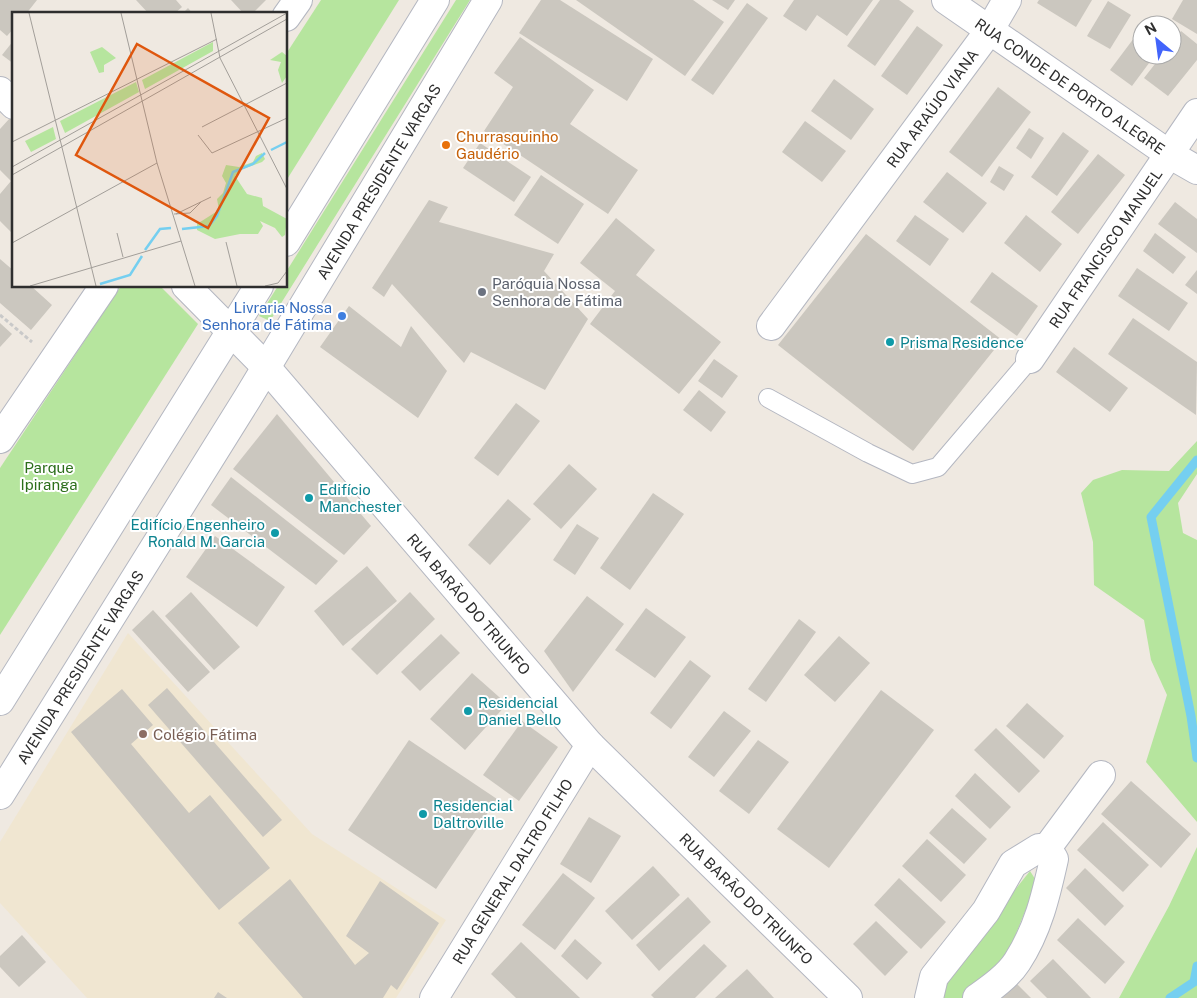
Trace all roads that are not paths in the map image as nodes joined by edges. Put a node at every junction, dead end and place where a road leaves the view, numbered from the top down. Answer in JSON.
{"nodes":[{"id":1,"x":298,"y":0,"type":"edge"},
{"id":2,"x":435,"y":0,"type":"edge"},
{"id":3,"x":488,"y":0,"type":"edge"},
{"id":4,"x":946,"y":0,"type":"edge"},
{"id":5,"x":1007,"y":0,"type":"edge"},
{"id":6,"x":288,"y":14,"type":"edge"},
{"id":7,"x":989,"y":31,"type":"junction"},
{"id":8,"x":0,"y":90,"type":"edge"},
{"id":9,"x":12,"y":103,"type":"edge"},
{"id":10,"x":1197,"y":113,"type":"edge"},
{"id":11,"x":1169,"y":154,"type":"junction"},
{"id":12,"x":1197,"y":170,"type":"edge"},
{"id":13,"x":288,"y":239,"type":"edge"},
{"id":14,"x":103,"y":288,"type":"edge"},
{"id":15,"x":188,"y":288,"type":"edge"},
{"id":16,"x":258,"y":288,"type":"edge"},
{"id":17,"x":771,"y":326,"type":"dead end"},
{"id":18,"x":230,"y":331,"type":"junction"},
{"id":19,"x":1030,"y":359,"type":"joint"},
{"id":20,"x":266,"y":367,"type":"junction"},
{"id":21,"x":768,"y":398,"type":"dead end"},
{"id":22,"x":0,"y":439,"type":"edge"},
{"id":23,"x":0,"y":701,"type":"edge"},
{"id":24,"x":590,"y":746,"type":"junction"},
{"id":25,"x":1101,"y":775,"type":"dead end"},
{"id":26,"x":0,"y":794,"type":"edge"},
{"id":27,"x":1047,"y":848,"type":"junction"},
{"id":28,"x":434,"y":998,"type":"edge"},
{"id":29,"x":848,"y":998,"type":"edge"},
{"id":30,"x":929,"y":998,"type":"edge"},
{"id":31,"x":977,"y":998,"type":"edge"}],
"edges":[{"from":1,"to":6,"type":"street"},
{"from":2,"to":13,"type":"street"},
{"from":3,"to":20,"type":"street","name":"AVENIDA PRESIDENTE VARGAS"},
{"from":4,"to":7,"type":"street","name":"RUA CONDE DE PORTO ALEGRE"},
{"from":5,"to":7,"type":"street","name":"RUA ARAÚJO VIANA"},
{"from":7,"to":11,"type":"street","name":"RUA CONDE DE PORTO ALEGRE"},
{"from":7,"to":17,"type":"street","name":"RUA ARAÚJO VIANA"},
{"from":8,"to":9,"type":"street"},
{"from":10,"to":11,"type":"street","name":"RUA FRANCISCO MANUEL"},
{"from":11,"to":12,"type":"street","name":"RUA CONDE DE PORTO ALEGRE"},
{"from":11,"to":19,"type":"street","name":"RUA FRANCISCO MANUEL"},
{"from":14,"to":22,"type":"street"},
{"from":15,"to":18,"type":"street","name":"RUA BARÃO DO TRIUNFO"},
{"from":16,"to":18,"type":"street"},
{"from":18,"to":20,"type":"street","name":"RUA BARÃO DO TRIUNFO"},
{"from":18,"to":23,"type":"street"},
{"from":19,"to":21,"type":"lane"},
{"from":20,"to":24,"type":"street","name":"RUA BARÃO DO TRIUNFO"},
{"from":20,"to":26,"type":"street","name":"AVENIDA PRESIDENTE VARGAS"},
{"from":24,"to":28,"type":"street","name":"RUA GENERAL DALTRO FILHO"},
{"from":24,"to":29,"type":"street","name":"RUA BARÃO DO TRIUNFO"},
{"from":25,"to":27,"type":"street"},
{"from":27,"to":30,"type":"street"},
{"from":27,"to":31,"type":"street"}]}
